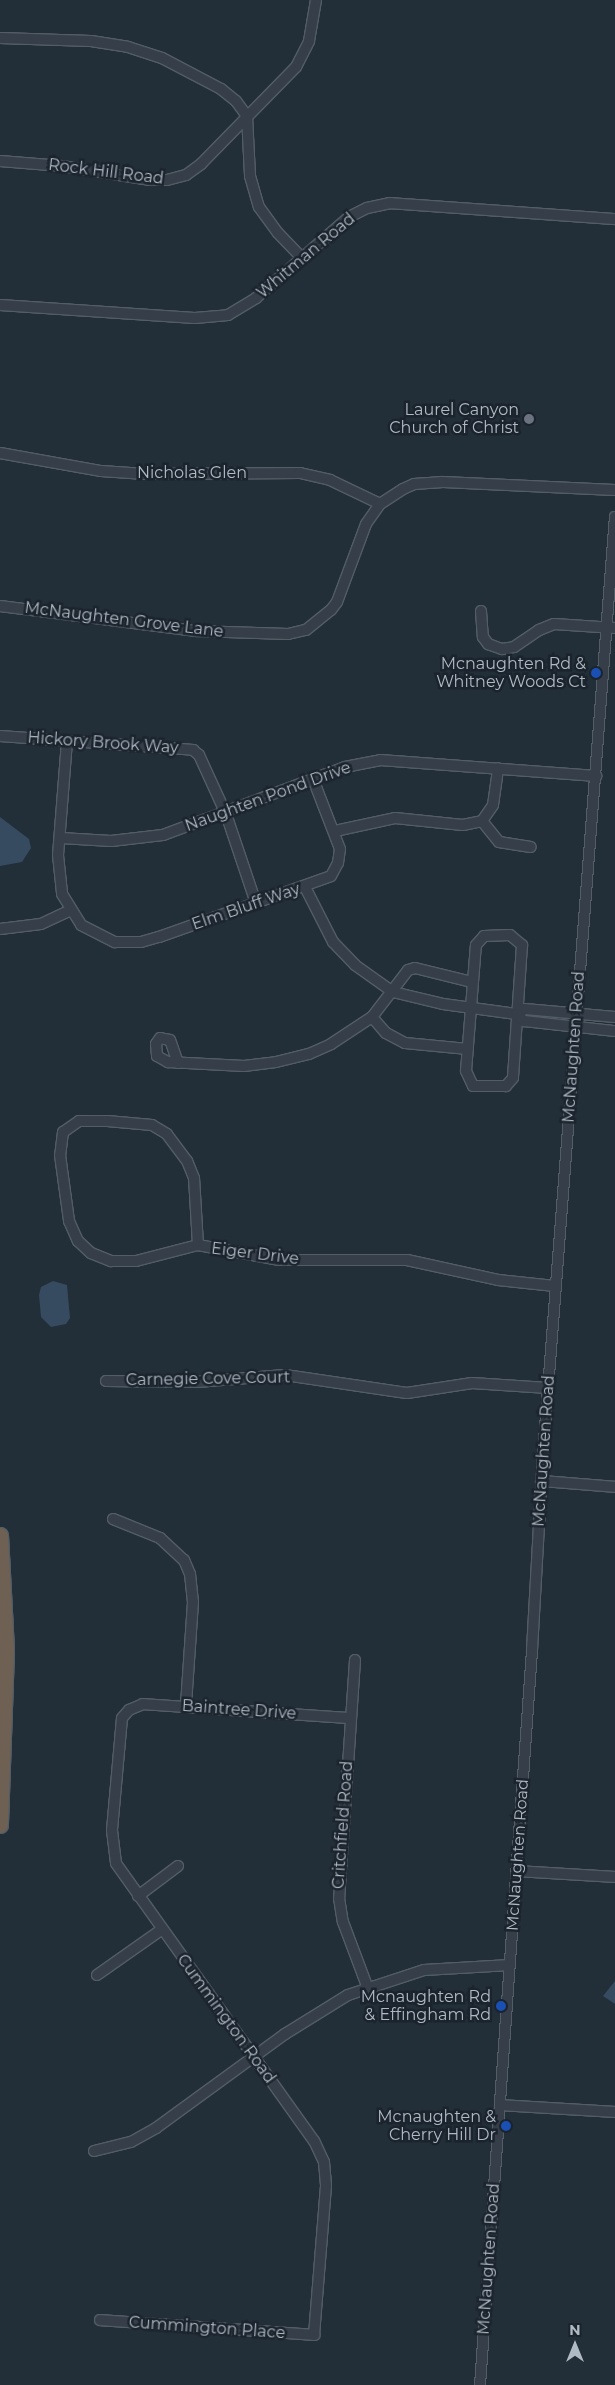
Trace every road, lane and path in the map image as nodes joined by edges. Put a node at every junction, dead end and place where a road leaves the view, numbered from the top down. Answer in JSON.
{"nodes":[{"id":1,"x":316,"y":0,"type":"edge"},
{"id":2,"x":0,"y":38,"type":"edge"},
{"id":3,"x":247,"y":116,"type":"junction"},
{"id":4,"x":0,"y":161,"type":"edge"},
{"id":5,"x":615,"y":219,"type":"edge"},
{"id":6,"x":302,"y":258,"type":"junction"},
{"id":7,"x":0,"y":305,"type":"edge"},
{"id":8,"x":0,"y":453,"type":"edge"},
{"id":9,"x":615,"y":490,"type":"edge"},
{"id":10,"x":380,"y":504,"type":"junction"},
{"id":11,"x":615,"y":517,"type":"edge"},
{"id":12,"x":0,"y":606,"type":"edge"},
{"id":13,"x":481,"y":612,"type":"dead end"},
{"id":14,"x":611,"y":627,"type":"edge"},
{"id":15,"x":0,"y":736,"type":"edge"},
{"id":16,"x":67,"y":741,"type":"junction"},
{"id":17,"x":498,"y":768,"type":"junction"},
{"id":18,"x":596,"y":776,"type":"junction"},
{"id":19,"x":313,"y":779,"type":"junction"},
{"id":20,"x":226,"y":814,"type":"junction"},
{"id":21,"x":482,"y":821,"type":"junction"},
{"id":22,"x":335,"y":831,"type":"junction"},
{"id":23,"x":61,"y":838,"type":"junction"},
{"id":24,"x":530,"y":847,"type":"dead end"},
{"id":25,"x":305,"y":887,"type":"junction"},
{"id":26,"x":256,"y":903,"type":"junction"},
{"id":27,"x":69,"y":910,"type":"junction"},
{"id":28,"x":0,"y":929,"type":"edge"},
{"id":29,"x":472,"y":982,"type":"junction"},
{"id":30,"x":393,"y":992,"type":"junction"},
{"id":31,"x":472,"y":1008,"type":"junction"},
{"id":32,"x":516,"y":1014,"type":"junction"},
{"id":33,"x":576,"y":1014,"type":"junction"},
{"id":34,"x":615,"y":1016,"type":"edge"},
{"id":35,"x":372,"y":1017,"type":"junction"},
{"id":36,"x":575,"y":1028,"type":"junction"},
{"id":37,"x":615,"y":1031,"type":"edge"},
{"id":38,"x":468,"y":1048,"type":"junction"},
{"id":39,"x":178,"y":1063,"type":"dead end"},
{"id":40,"x":198,"y":1245,"type":"junction"},
{"id":41,"x":556,"y":1286,"type":"junction"},
{"id":42,"x":106,"y":1381,"type":"dead end"},
{"id":43,"x":548,"y":1388,"type":"junction"},
{"id":44,"x":541,"y":1481,"type":"junction"},
{"id":45,"x":615,"y":1487,"type":"edge"},
{"id":46,"x":112,"y":1519,"type":"dead end"},
{"id":47,"x":0,"y":1536,"type":"edge"},
{"id":48,"x":355,"y":1660,"type":"dead end"},
{"id":49,"x":186,"y":1706,"type":"junction"},
{"id":50,"x":129,"y":1710,"type":"joint"},
{"id":51,"x":350,"y":1718,"type":"junction"},
{"id":52,"x":0,"y":1825,"type":"edge"},
{"id":53,"x":178,"y":1866,"type":"dead end"},
{"id":54,"x":517,"y":1872,"type":"junction"},
{"id":55,"x":615,"y":1877,"type":"edge"},
{"id":56,"x":138,"y":1896,"type":"junction"},
{"id":57,"x":161,"y":1930,"type":"junction"},
{"id":58,"x":510,"y":1965,"type":"junction"},
{"id":59,"x":97,"y":1975,"type":"dead end"},
{"id":60,"x":367,"y":1986,"type":"junction"},
{"id":61,"x":254,"y":2057,"type":"junction"},
{"id":62,"x":500,"y":2105,"type":"junction"},
{"id":63,"x":615,"y":2112,"type":"edge"},
{"id":64,"x":94,"y":2151,"type":"dead end"},
{"id":65,"x":100,"y":2320,"type":"dead end"},
{"id":66,"x":314,"y":2335,"type":"joint"},
{"id":67,"x":480,"y":2385,"type":"edge"}],
"edges":[{"from":1,"to":3,"type":"street","name":"Rock Hill Road"},
{"from":2,"to":3,"type":"street"},
{"from":3,"to":4,"type":"street","name":"Rock Hill Road"},
{"from":3,"to":6,"type":"street"},
{"from":5,"to":6,"type":"street","name":"Whitman Road"},
{"from":6,"to":7,"type":"street","name":"Whitman Road"},
{"from":8,"to":10,"type":"street","name":"Nicholas Glen"},
{"from":9,"to":10,"type":"street","name":"McNaughten Grove Lane"},
{"from":10,"to":12,"type":"street","name":"McNaughten Grove Lane"},
{"from":11,"to":14,"type":"street","name":"McNaughten Road"},
{"from":13,"to":14,"type":"street"},
{"from":14,"to":18,"type":"street","name":"McNaughten Road"},
{"from":15,"to":16,"type":"street","name":"Hickory Brook Way"},
{"from":16,"to":20,"type":"street","name":"Hickory Brook Way"},
{"from":16,"to":23,"type":"street"},
{"from":17,"to":18,"type":"street","name":"Naughten Pond Drive"},
{"from":17,"to":19,"type":"street","name":"Naughten Pond Drive"},
{"from":17,"to":21,"type":"street"},
{"from":18,"to":33,"type":"street","name":"McNaughten Road"},
{"from":19,"to":20,"type":"street","name":"Naughten Pond Drive"},
{"from":19,"to":22,"type":"street","name":"Elm Bluff Way"},
{"from":20,"to":23,"type":"street","name":"Naughten Pond Drive"},
{"from":20,"to":26,"type":"street"},
{"from":21,"to":22,"type":"street"},
{"from":21,"to":24,"type":"street"},
{"from":22,"to":25,"type":"street","name":"Elm Bluff Way"},
{"from":23,"to":27,"type":"street"},
{"from":25,"to":26,"type":"street","name":"Elm Bluff Way"},
{"from":25,"to":30,"type":"street"},
{"from":26,"to":27,"type":"street","name":"Elm Bluff Way"},
{"from":27,"to":28,"type":"street"},
{"from":29,"to":30,"type":"street"},
{"from":29,"to":31,"type":"street"},
{"from":29,"to":32,"type":"street"},
{"from":30,"to":31,"type":"street"},
{"from":30,"to":35,"type":"street"},
{"from":31,"to":32,"type":"street"},
{"from":31,"to":38,"type":"street"},
{"from":32,"to":33,"type":"street"},
{"from":32,"to":36,"type":"street"},
{"from":32,"to":38,"type":"street"},
{"from":33,"to":34,"type":"street"},
{"from":33,"to":36,"type":"street","name":"McNaughten Road"},
{"from":35,"to":38,"type":"street"},
{"from":35,"to":39,"type":"street"},
{"from":36,"to":37,"type":"street"},
{"from":36,"to":41,"type":"street","name":"McNaughten Road"},
{"from":40,"to":40,"type":"street","name":"Eiger Drive"},
{"from":40,"to":41,"type":"street","name":"Eiger Drive"},
{"from":41,"to":43,"type":"street","name":"McNaughten Road"},
{"from":42,"to":43,"type":"street","name":"Carnegie Cove Court"},
{"from":43,"to":44,"type":"street","name":"McNaughten Road"},
{"from":44,"to":45,"type":"street"},
{"from":44,"to":54,"type":"street","name":"McNaughten Road"},
{"from":46,"to":49,"type":"street"},
{"from":47,"to":52,"type":"highway"},
{"from":48,"to":51,"type":"street","name":"Critchfield Road"},
{"from":49,"to":50,"type":"street","name":"Baintree Drive"},
{"from":49,"to":51,"type":"street","name":"Baintree Drive"},
{"from":50,"to":56,"type":"street","name":"Cummington Road"},
{"from":51,"to":60,"type":"street","name":"Critchfield Road"},
{"from":53,"to":56,"type":"street"},
{"from":54,"to":55,"type":"street"},
{"from":54,"to":58,"type":"street","name":"McNaughten Road"},
{"from":56,"to":57,"type":"street","name":"Cummington Road"},
{"from":57,"to":59,"type":"street"},
{"from":57,"to":61,"type":"street","name":"Cummington Road"},
{"from":58,"to":60,"type":"street"},
{"from":58,"to":62,"type":"street","name":"McNaughten Road"},
{"from":60,"to":61,"type":"street"},
{"from":61,"to":64,"type":"street"},
{"from":61,"to":66,"type":"street","name":"Cummington Road"},
{"from":62,"to":63,"type":"street"},
{"from":62,"to":67,"type":"street","name":"McNaughten Road"},
{"from":65,"to":66,"type":"street","name":"Cummington Place"}]}
